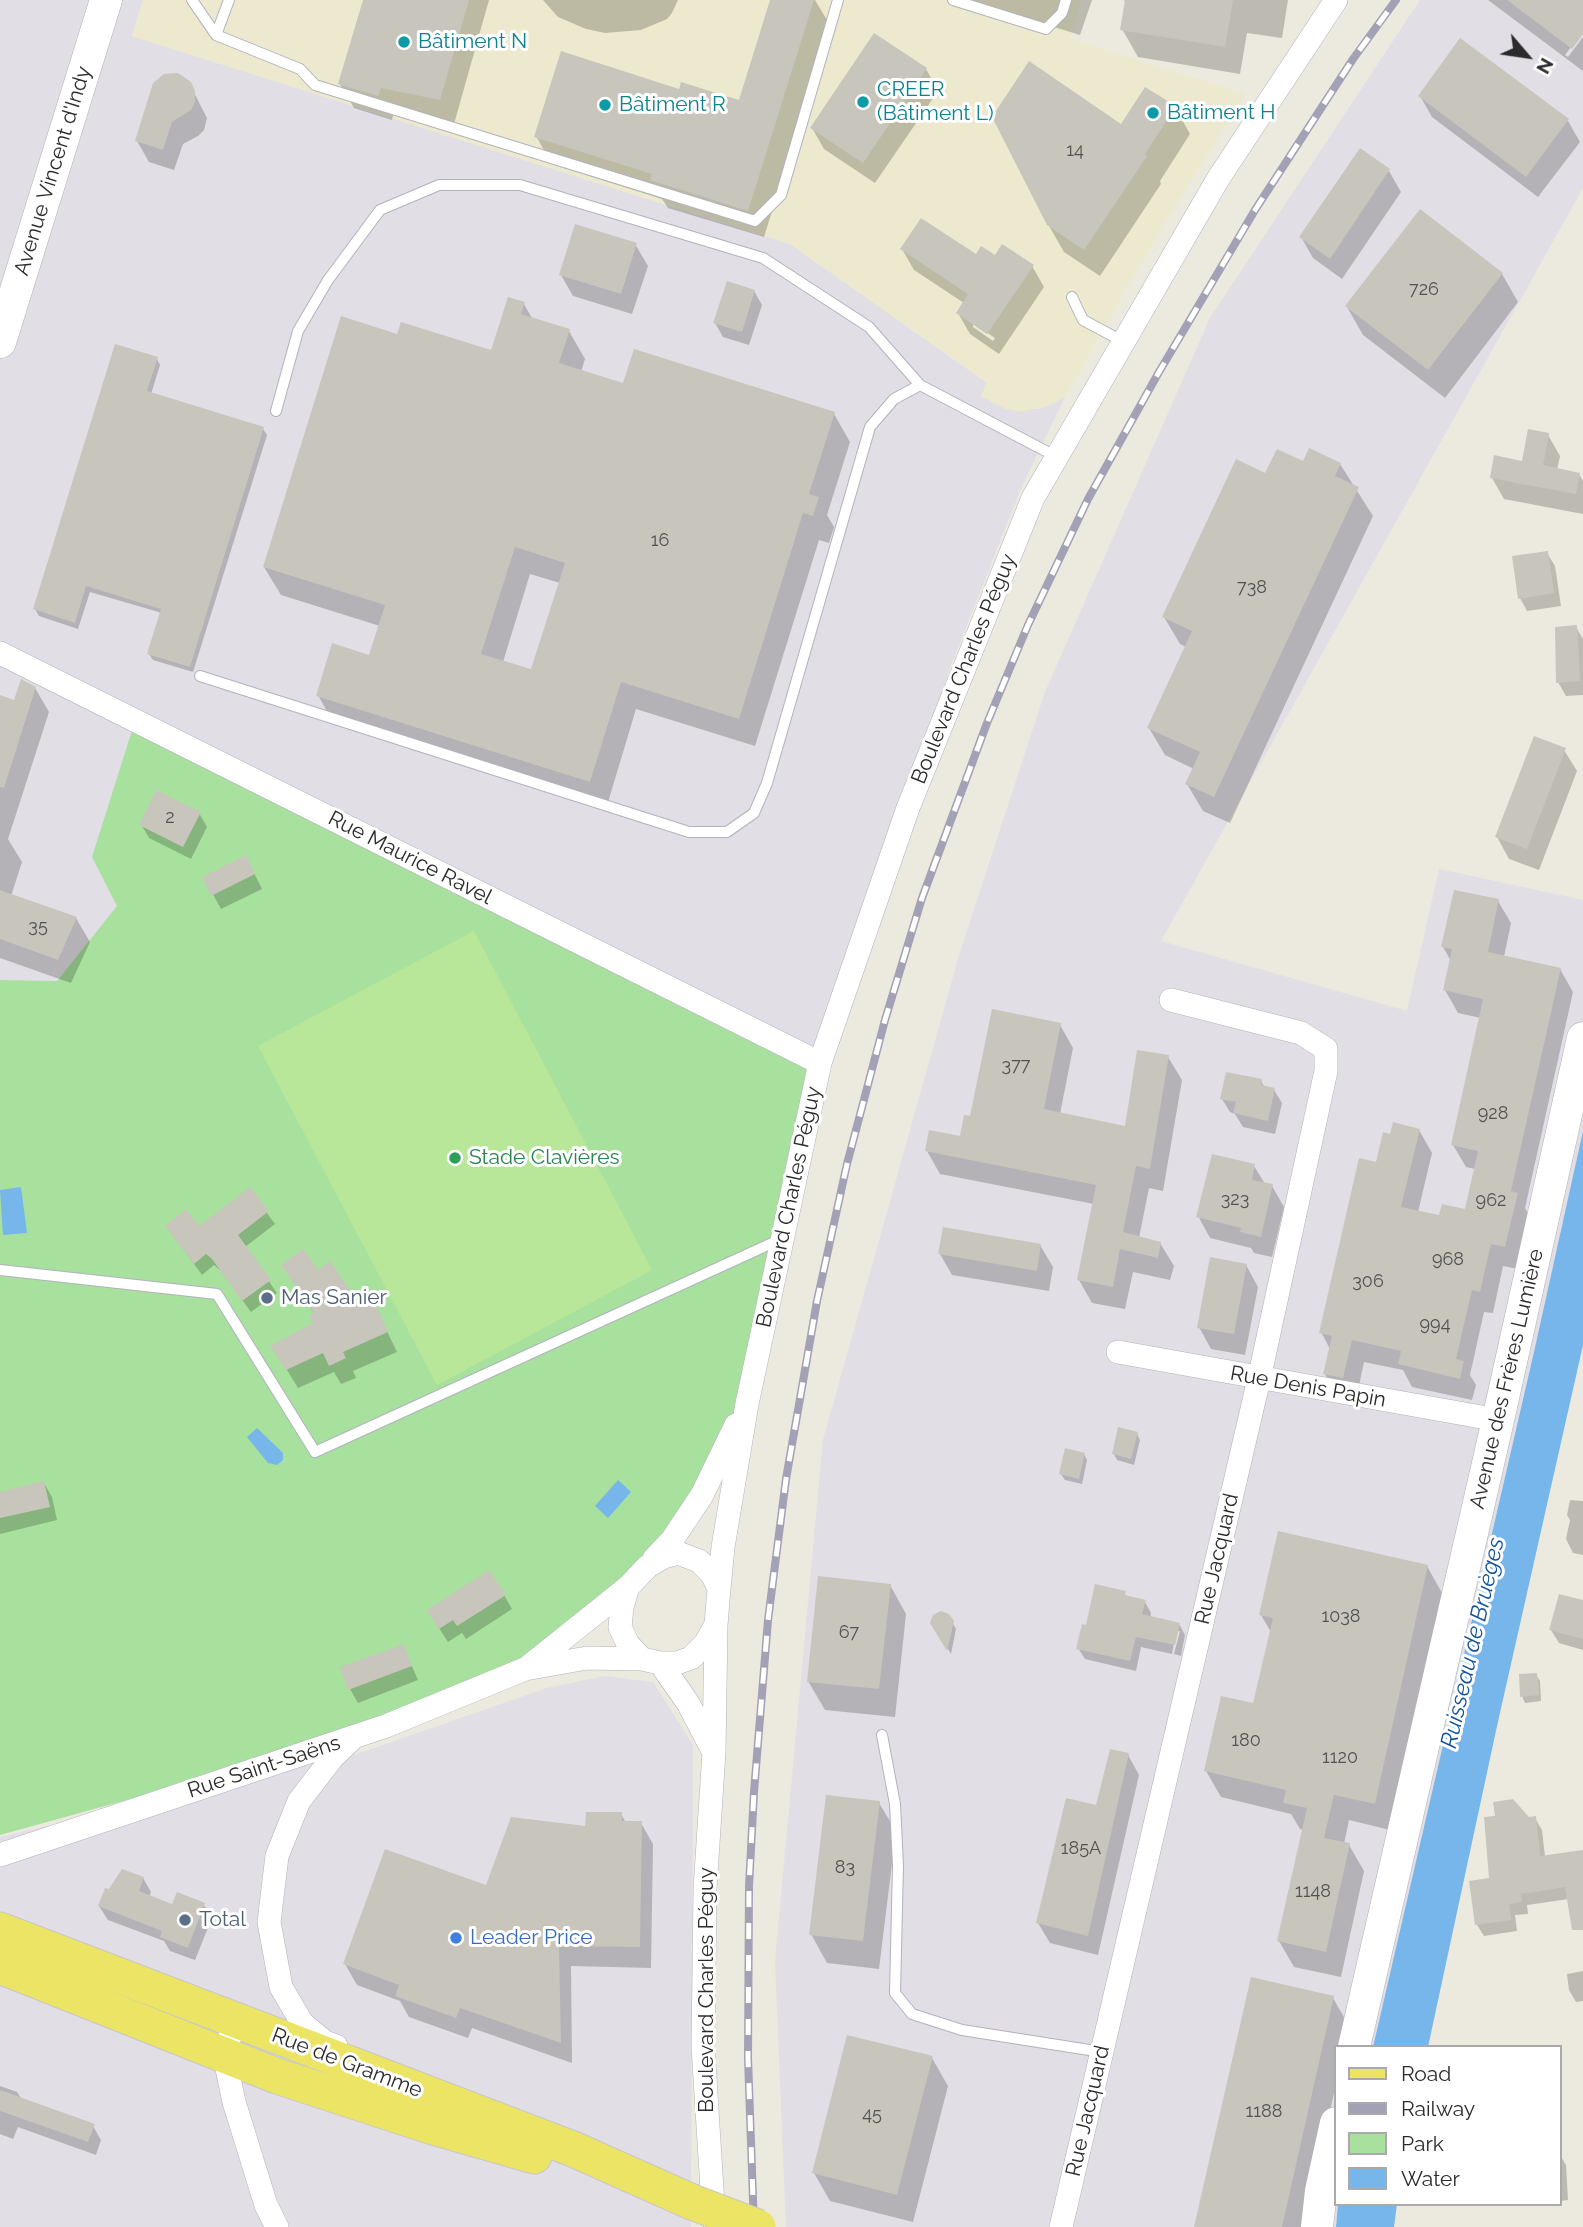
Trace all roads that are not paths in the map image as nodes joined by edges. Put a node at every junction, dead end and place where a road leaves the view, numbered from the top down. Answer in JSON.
{"nodes":[{"id":1,"x":106,"y":0,"type":"edge"},
{"id":2,"x":192,"y":0,"type":"edge"},
{"id":3,"x":229,"y":0,"type":"edge"},
{"id":4,"x":838,"y":0,"type":"edge"},
{"id":5,"x":953,"y":0,"type":"edge"},
{"id":6,"x":1066,"y":0,"type":"edge"},
{"id":7,"x":1336,"y":0,"type":"edge"},
{"id":8,"x":216,"y":36,"type":"junction"},
{"id":9,"x":1072,"y":297,"type":"dead end"},
{"id":10,"x":0,"y":342,"type":"edge"},
{"id":11,"x":1124,"y":342,"type":"junction"},
{"id":12,"x":920,"y":385,"type":"junction"},
{"id":13,"x":276,"y":411,"type":"dead end"},
{"id":14,"x":1057,"y":457,"type":"junction"},
{"id":15,"x":0,"y":653,"type":"edge"},
{"id":16,"x":200,"y":676,"type":"dead end"},
{"id":17,"x":1171,"y":1000,"type":"dead end"},
{"id":18,"x":1583,"y":1038,"type":"edge"},
{"id":19,"x":820,"y":1063,"type":"junction"},
{"id":20,"x":782,"y":1238,"type":"junction"},
{"id":21,"x":0,"y":1270,"type":"edge"},
{"id":22,"x":1118,"y":1352,"type":"dead end"},
{"id":23,"x":1259,"y":1379,"type":"junction"},
{"id":24,"x":747,"y":1404,"type":"junction"},
{"id":25,"x":1498,"y":1420,"type":"junction"},
{"id":26,"x":648,"y":1566,"type":"junction"},
{"id":27,"x":628,"y":1587,"type":"junction"},
{"id":28,"x":719,"y":1590,"type":"junction"},
{"id":29,"x":716,"y":1625,"type":"junction"},
{"id":30,"x":651,"y":1661,"type":"junction"},
{"id":31,"x":525,"y":1669,"type":"junction"},
{"id":32,"x":882,"y":1735,"type":"dead end"},
{"id":33,"x":355,"y":1737,"type":"junction"},
{"id":34,"x":714,"y":1752,"type":"junction"},
{"id":35,"x":0,"y":1855,"type":"edge"},
{"id":36,"x":0,"y":1930,"type":"edge"},
{"id":37,"x":0,"y":1966,"type":"edge"},
{"id":38,"x":235,"y":2021,"type":"junction"},
{"id":39,"x":1354,"y":2045,"type":"edge"},
{"id":40,"x":1102,"y":2052,"type":"junction"},
{"id":41,"x":224,"y":2054,"type":"junction"},
{"id":42,"x":1334,"y":2132,"type":"edge"},
{"id":43,"x":573,"y":2149,"type":"junction"},
{"id":44,"x":703,"y":2215,"type":"edge"},
{"id":45,"x":277,"y":2227,"type":"edge"},
{"id":46,"x":758,"y":2227,"type":"edge"},
{"id":47,"x":1061,"y":2227,"type":"edge"},
{"id":48,"x":1317,"y":2227,"type":"edge"}],
"edges":[{"from":1,"to":10,"type":"street","name":"Avenue Vincent d'Indy"},
{"from":2,"to":8,"type":"lane"},
{"from":3,"to":8,"type":"lane"},
{"from":4,"to":8,"type":"lane"},
{"from":5,"to":6,"type":"lane"},
{"from":7,"to":11,"type":"street","name":"Boulevard Charles Péguy"},
{"from":9,"to":11,"type":"lane"},
{"from":11,"to":14,"type":"street","name":"Boulevard Charles Péguy"},
{"from":12,"to":13,"type":"lane"},
{"from":12,"to":14,"type":"lane"},
{"from":12,"to":16,"type":"lane"},
{"from":14,"to":19,"type":"street","name":"Boulevard Charles Péguy"},
{"from":15,"to":19,"type":"street","name":"Rue Maurice Ravel"},
{"from":17,"to":23,"type":"street","name":"Rue Jacquard"},
{"from":18,"to":25,"type":"street","name":"Avenue des Frères Lumière"},
{"from":19,"to":20,"type":"street","name":"Boulevard Charles Péguy"},
{"from":20,"to":21,"type":"lane"},
{"from":20,"to":24,"type":"street","name":"Boulevard Charles Péguy"},
{"from":22,"to":23,"type":"street","name":"Rue Denis Papin"},
{"from":23,"to":25,"type":"street","name":"Rue Denis Papin"},
{"from":23,"to":40,"type":"street","name":"Rue Jacquard"},
{"from":24,"to":26,"type":"street","name":"Boulevard Charles Péguy"},
{"from":24,"to":28,"type":"street","name":"Boulevard Charles Péguy"},
{"from":25,"to":39,"type":"street","name":"Avenue des Frères Lumière"},
{"from":26,"to":27,"type":"street"},
{"from":26,"to":28,"type":"street"},
{"from":27,"to":30,"type":"street"},
{"from":27,"to":31,"type":"street","name":"Rue Saint-Saëns"},
{"from":28,"to":29,"type":"street"},
{"from":29,"to":30,"type":"street"},
{"from":29,"to":34,"type":"street","name":"Boulevard Charles Péguy"},
{"from":30,"to":31,"type":"street","name":"Rue Saint-Saëns"},
{"from":30,"to":34,"type":"street"},
{"from":31,"to":33,"type":"street","name":"Rue Saint-Saëns"},
{"from":32,"to":40,"type":"lane"},
{"from":33,"to":35,"type":"street","name":"Rue Saint-Saëns"},
{"from":33,"to":43,"type":"street"},
{"from":34,"to":44,"type":"street","name":"Boulevard Charles Péguy"},
{"from":36,"to":38,"type":"main road","name":"Rue de Gramme"},
{"from":37,"to":41,"type":"main road","name":"Rue de Gramme"},
{"from":38,"to":41,"type":"street"},
{"from":38,"to":43,"type":"main road","name":"Rue de Gramme"},
{"from":40,"to":47,"type":"street","name":"Rue Jacquard"},
{"from":41,"to":44,"type":"main road","name":"Rue de Gramme"},
{"from":41,"to":45,"type":"street"},
{"from":42,"to":48,"type":"street"},
{"from":43,"to":44,"type":"main road","name":"Rue de Gramme"},
{"from":44,"to":46,"type":"main road","name":"Rue de Gramme","bridge":true}]}
